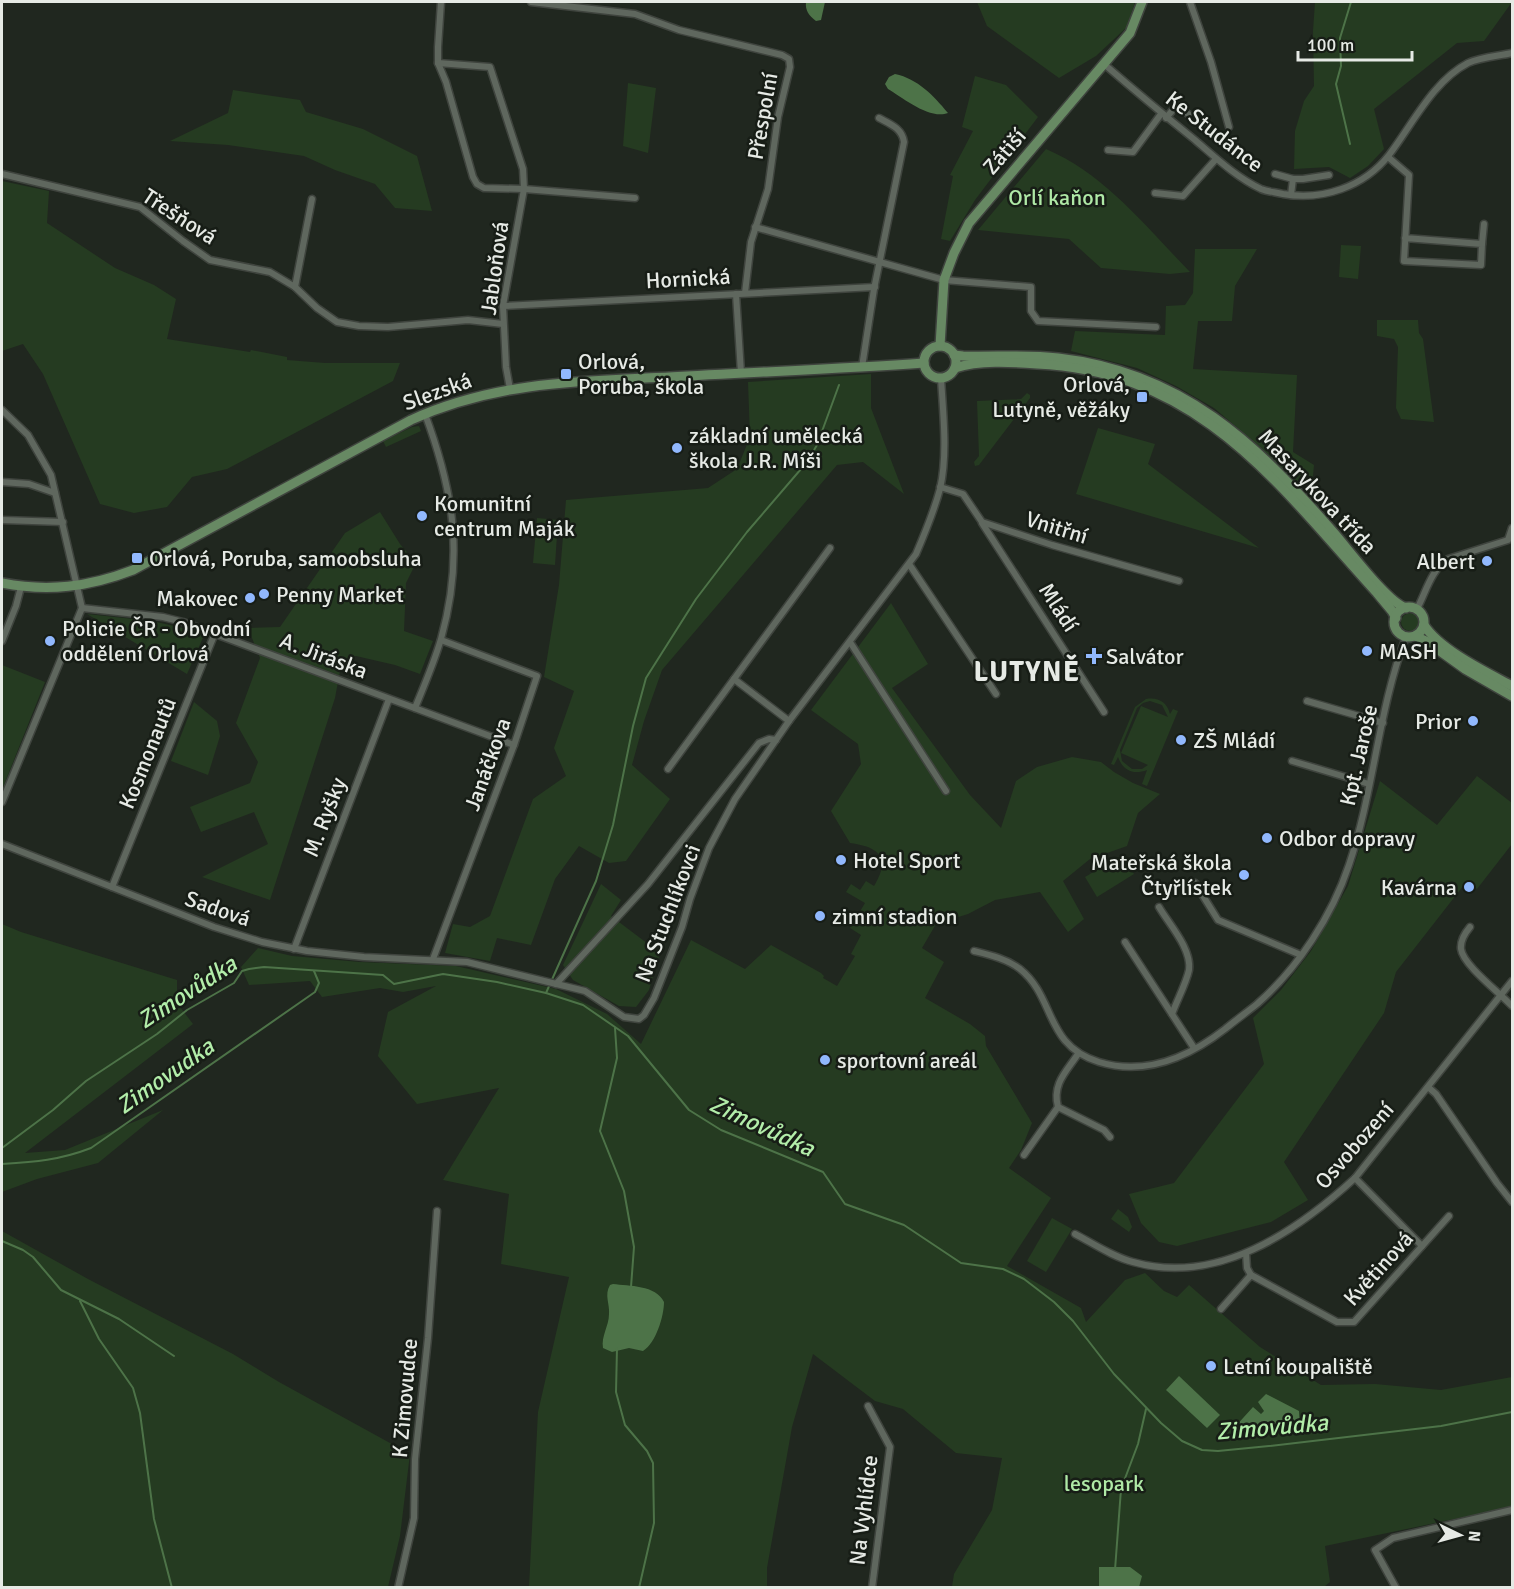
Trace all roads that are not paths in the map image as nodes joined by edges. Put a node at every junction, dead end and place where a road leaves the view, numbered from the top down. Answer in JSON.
{"nodes":[{"id":1,"x":441,"y":2,"type":"edge"},
{"id":2,"x":531,"y":2,"type":"edge"},
{"id":3,"x":1142,"y":2,"type":"edge"},
{"id":4,"x":1190,"y":2,"type":"edge"},
{"id":5,"x":1512,"y":53,"type":"edge"},
{"id":6,"x":438,"y":63,"type":"junction"},
{"id":7,"x":1104,"y":64,"type":"junction"},
{"id":8,"x":1164,"y":116,"type":"junction"},
{"id":9,"x":879,"y":117,"type":"dead end"},
{"id":10,"x":1204,"y":127,"type":"dead end"},
{"id":11,"x":1229,"y":127,"type":"dead end"},
{"id":12,"x":1108,"y":150,"type":"dead end"},
{"id":13,"x":1388,"y":157,"type":"junction"},
{"id":14,"x":1216,"y":159,"type":"junction"},
{"id":15,"x":2,"y":174,"type":"edge"},
{"id":16,"x":1275,"y":174,"type":"dead end"},
{"id":17,"x":1329,"y":175,"type":"dead end"},
{"id":18,"x":1293,"y":179,"type":"junction"},
{"id":19,"x":524,"y":189,"type":"junction"},
{"id":20,"x":1155,"y":194,"type":"dead end"},
{"id":21,"x":1291,"y":195,"type":"junction"},
{"id":22,"x":635,"y":198,"type":"dead end"},
{"id":23,"x":312,"y":199,"type":"dead end"},
{"id":24,"x":1484,"y":224,"type":"dead end"},
{"id":25,"x":755,"y":227,"type":"junction"},
{"id":26,"x":1405,"y":238,"type":"junction"},
{"id":27,"x":1482,"y":244,"type":"junction"},
{"id":28,"x":880,"y":263,"type":"junction"},
{"id":29,"x":944,"y":280,"type":"junction"},
{"id":30,"x":295,"y":287,"type":"junction"},
{"id":31,"x":875,"y":287,"type":"junction"},
{"id":32,"x":745,"y":293,"type":"junction"},
{"id":33,"x":736,"y":294,"type":"junction"},
{"id":34,"x":502,"y":306,"type":"junction"},
{"id":35,"x":503,"y":324,"type":"junction"},
{"id":36,"x":1156,"y":327,"type":"dead end"},
{"id":37,"x":940,"y":346,"type":"junction"},
{"id":38,"x":954,"y":355,"type":"junction"},
{"id":39,"x":924,"y":363,"type":"junction"},
{"id":40,"x":862,"y":367,"type":"junction"},
{"id":41,"x":955,"y":368,"type":"junction"},
{"id":42,"x":741,"y":373,"type":"junction"},
{"id":43,"x":940,"y":378,"type":"junction"},
{"id":44,"x":510,"y":389,"type":"junction"},
{"id":45,"x":2,"y":410,"type":"edge"},
{"id":46,"x":425,"y":414,"type":"junction"},
{"id":47,"x":2,"y":482,"type":"edge"},
{"id":48,"x":940,"y":487,"type":"junction"},
{"id":49,"x":55,"y":493,"type":"junction"},
{"id":50,"x":2,"y":520,"type":"edge"},
{"id":51,"x":63,"y":522,"type":"junction"},
{"id":52,"x":982,"y":522,"type":"junction"},
{"id":53,"x":1512,"y":528,"type":"edge"},
{"id":54,"x":830,"y":548,"type":"dead end"},
{"id":55,"x":909,"y":564,"type":"junction"},
{"id":56,"x":1179,"y":581,"type":"dead end"},
{"id":57,"x":2,"y":583,"type":"edge"},
{"id":58,"x":75,"y":586,"type":"junction"},
{"id":59,"x":21,"y":587,"type":"junction"},
{"id":60,"x":82,"y":608,"type":"junction"},
{"id":61,"x":1406,"y":608,"type":"junction"},
{"id":62,"x":1417,"y":609,"type":"junction"},
{"id":63,"x":1396,"y":618,"type":"junction"},
{"id":64,"x":1424,"y":625,"type":"junction"},
{"id":65,"x":215,"y":633,"type":"junction"},
{"id":66,"x":1411,"y":636,"type":"junction"},
{"id":67,"x":2,"y":640,"type":"edge"},
{"id":68,"x":441,"y":640,"type":"junction"},
{"id":69,"x":850,"y":642,"type":"junction"},
{"id":70,"x":734,"y":679,"type":"junction"},
{"id":71,"x":1512,"y":687,"type":"edge"},
{"id":72,"x":996,"y":694,"type":"dead end"},
{"id":73,"x":1512,"y":696,"type":"edge"},
{"id":74,"x":390,"y":699,"type":"junction"},
{"id":75,"x":1307,"y":701,"type":"dead end"},
{"id":76,"x":415,"y":708,"type":"junction"},
{"id":77,"x":1104,"y":712,"type":"dead end"},
{"id":78,"x":789,"y":721,"type":"junction"},
{"id":79,"x":1383,"y":723,"type":"junction"},
{"id":80,"x":776,"y":740,"type":"junction"},
{"id":81,"x":514,"y":745,"type":"junction"},
{"id":82,"x":1292,"y":761,"type":"dead end"},
{"id":83,"x":668,"y":769,"type":"dead end"},
{"id":84,"x":1369,"y":784,"type":"junction"},
{"id":85,"x":946,"y":791,"type":"dead end"},
{"id":86,"x":2,"y":802,"type":"edge"},
{"id":87,"x":2,"y":844,"type":"edge"},
{"id":88,"x":1195,"y":883,"type":"dead end"},
{"id":89,"x":112,"y":887,"type":"junction"},
{"id":90,"x":1159,"y":907,"type":"dead end"},
{"id":91,"x":1470,"y":927,"type":"dead end"},
{"id":92,"x":1125,"y":942,"type":"dead end"},
{"id":93,"x":294,"y":949,"type":"junction"},
{"id":94,"x":974,"y":951,"type":"dead end"},
{"id":95,"x":1301,"y":955,"type":"junction"},
{"id":96,"x":433,"y":959,"type":"junction"},
{"id":97,"x":1512,"y":981,"type":"edge"},
{"id":98,"x":556,"y":984,"type":"junction"},
{"id":99,"x":1502,"y":994,"type":"junction"},
{"id":100,"x":1512,"y":1006,"type":"edge"},
{"id":101,"x":1172,"y":1014,"type":"junction"},
{"id":102,"x":1194,"y":1048,"type":"junction"},
{"id":103,"x":1078,"y":1054,"type":"junction"},
{"id":104,"x":1428,"y":1087,"type":"junction"},
{"id":105,"x":1058,"y":1107,"type":"junction"},
{"id":106,"x":1110,"y":1137,"type":"dead end"},
{"id":107,"x":1024,"y":1155,"type":"dead end"},
{"id":108,"x":1355,"y":1178,"type":"junction"},
{"id":109,"x":1512,"y":1202,"type":"edge"},
{"id":110,"x":437,"y":1211,"type":"dead end"},
{"id":111,"x":1449,"y":1216,"type":"dead end"},
{"id":112,"x":1075,"y":1234,"type":"dead end"},
{"id":113,"x":1422,"y":1246,"type":"junction"},
{"id":114,"x":1246,"y":1253,"type":"junction"},
{"id":115,"x":1251,"y":1275,"type":"junction"},
{"id":116,"x":1221,"y":1308,"type":"dead end"},
{"id":117,"x":868,"y":1406,"type":"dead end"},
{"id":118,"x":1512,"y":1510,"type":"edge"},
{"id":119,"x":398,"y":1587,"type":"edge"},
{"id":120,"x":872,"y":1587,"type":"edge"},
{"id":121,"x":1396,"y":1587,"type":"edge"}],
"edges":[{"from":1,"to":6,"type":"street","name":"Jabloňová"},
{"from":2,"to":25,"type":"street","name":"Přespolní"},
{"from":3,"to":7,"type":"street","name":"Zátiší"},
{"from":4,"to":11,"type":"street"},
{"from":5,"to":13,"type":"street","name":"Ke Studánce"},
{"from":6,"to":19,"type":"street","name":"Jabloňová"},
{"from":6,"to":19,"type":"street","name":"Jabloňová"},
{"from":7,"to":8,"type":"street","name":"Ke Studánce"},
{"from":7,"to":29,"type":"street","name":"Zátiší"},
{"from":8,"to":10,"type":"street"},
{"from":8,"to":12,"type":"street"},
{"from":8,"to":14,"type":"street","name":"Ke Studánce"},
{"from":9,"to":28,"type":"street"},
{"from":13,"to":21,"type":"street","name":"Ke Studánce"},
{"from":13,"to":26,"type":"street"},
{"from":14,"to":20,"type":"street"},
{"from":14,"to":21,"type":"street","name":"Ke Studánce"},
{"from":15,"to":30,"type":"street","name":"Třešňová"},
{"from":16,"to":18,"type":"street"},
{"from":17,"to":18,"type":"street"},
{"from":18,"to":21,"type":"street"},
{"from":19,"to":22,"type":"street","name":"Jabloňová"},
{"from":19,"to":34,"type":"street","name":"Jabloňová"},
{"from":23,"to":30,"type":"street"},
{"from":24,"to":27,"type":"street"},
{"from":25,"to":28,"type":"street"},
{"from":25,"to":32,"type":"street","name":"Přespolní"},
{"from":26,"to":27,"type":"street"},
{"from":26,"to":27,"type":"street"},
{"from":28,"to":29,"type":"street"},
{"from":28,"to":31,"type":"street"},
{"from":29,"to":36,"type":"street"},
{"from":29,"to":37,"type":"street","name":"Zátiší"},
{"from":30,"to":35,"type":"street","name":"Třešňová"},
{"from":31,"to":32,"type":"street","name":"Hornická"},
{"from":31,"to":40,"type":"street"},
{"from":32,"to":33,"type":"street","name":"Hornická"},
{"from":33,"to":34,"type":"street","name":"Hornická"},
{"from":33,"to":42,"type":"street"},
{"from":34,"to":35,"type":"street","name":"Jabloňová"},
{"from":35,"to":44,"type":"street","name":"Jabloňová"},
{"from":37,"to":38,"type":"street"},
{"from":37,"to":39,"type":"street"},
{"from":38,"to":41,"type":"street"},
{"from":38,"to":61,"type":"street","name":"Masarykova třída"},
{"from":39,"to":40,"type":"street","name":"Slezská"},
{"from":39,"to":43,"type":"street"},
{"from":40,"to":42,"type":"street","name":"Slezská"},
{"from":41,"to":43,"type":"street"},
{"from":41,"to":63,"type":"street","name":"Masarykova třída"},
{"from":42,"to":44,"type":"street","name":"Slezská"},
{"from":43,"to":48,"type":"street","name":"Na Stuchlíkovci"},
{"from":44,"to":46,"type":"street","name":"Slezská"},
{"from":45,"to":49,"type":"street"},
{"from":46,"to":58,"type":"street","name":"Slezská"},
{"from":46,"to":68,"type":"street"},
{"from":47,"to":49,"type":"street"},
{"from":48,"to":52,"type":"street"},
{"from":48,"to":55,"type":"street","name":"Na Stuchlíkovci"},
{"from":49,"to":51,"type":"street"},
{"from":50,"to":51,"type":"street"},
{"from":51,"to":58,"type":"street"},
{"from":52,"to":56,"type":"street","name":"Vnitřní"},
{"from":52,"to":77,"type":"street","name":"Mládí"},
{"from":53,"to":62,"type":"street"},
{"from":54,"to":70,"type":"street"},
{"from":55,"to":69,"type":"street","name":"Na Stuchlíkovci"},
{"from":55,"to":72,"type":"street"},
{"from":57,"to":59,"type":"street","name":"Slezská"},
{"from":58,"to":59,"type":"street","name":"Slezská"},
{"from":58,"to":60,"type":"street"},
{"from":59,"to":67,"type":"street"},
{"from":60,"to":65,"type":"street","name":"A. Jiráska"},
{"from":60,"to":86,"type":"street"},
{"from":61,"to":62,"type":"street"},
{"from":61,"to":63,"type":"street"},
{"from":62,"to":64,"type":"street"},
{"from":63,"to":66,"type":"street"},
{"from":64,"to":66,"type":"street"},
{"from":64,"to":71,"type":"street"},
{"from":65,"to":74,"type":"street","name":"A. Jiráska"},
{"from":65,"to":89,"type":"street","name":"Kosmonautů"},
{"from":66,"to":73,"type":"street"},
{"from":66,"to":79,"type":"street","name":"Kpt. Jaroše"},
{"from":68,"to":76,"type":"street"},
{"from":68,"to":81,"type":"street","name":"Janáčkova"},
{"from":69,"to":78,"type":"street","name":"Na Stuchlíkovci"},
{"from":69,"to":85,"type":"street"},
{"from":70,"to":78,"type":"street"},
{"from":70,"to":83,"type":"street"},
{"from":74,"to":76,"type":"street","name":"A. Jiráska"},
{"from":74,"to":93,"type":"street","name":"M. Ryšky"},
{"from":75,"to":79,"type":"street"},
{"from":76,"to":81,"type":"street","name":"A. Jiráska"},
{"from":78,"to":80,"type":"street","name":"Na Stuchlíkovci"},
{"from":79,"to":84,"type":"street","name":"Kpt. Jaroše"},
{"from":80,"to":98,"type":"street","name":"Na Stuchlíkovci"},
{"from":80,"to":98,"type":"street","name":"Na Stuchlíkovci"},
{"from":81,"to":96,"type":"street","name":"Janáčkova"},
{"from":82,"to":84,"type":"street"},
{"from":84,"to":95,"type":"street","name":"Kpt. Jaroše"},
{"from":87,"to":89,"type":"street","name":"Sadová"},
{"from":88,"to":95,"type":"street"},
{"from":89,"to":93,"type":"street","name":"Sadová"},
{"from":90,"to":101,"type":"street"},
{"from":91,"to":99,"type":"street"},
{"from":92,"to":101,"type":"street"},
{"from":93,"to":96,"type":"street","name":"Sadová"},
{"from":94,"to":103,"type":"street","name":"Kpt. Jaroše"},
{"from":95,"to":102,"type":"street","name":"Kpt. Jaroše"},
{"from":96,"to":98,"type":"street","name":"Na Stuchlíkovci"},
{"from":97,"to":99,"type":"street","name":"Osvobození"},
{"from":99,"to":100,"type":"street"},
{"from":99,"to":104,"type":"street","name":"Osvobození"},
{"from":101,"to":102,"type":"street"},
{"from":102,"to":103,"type":"street","name":"Kpt. Jaroše"},
{"from":103,"to":105,"type":"street"},
{"from":104,"to":108,"type":"street","name":"Osvobození"},
{"from":104,"to":109,"type":"street"},
{"from":105,"to":106,"type":"street"},
{"from":105,"to":107,"type":"street"},
{"from":108,"to":113,"type":"street"},
{"from":108,"to":114,"type":"street","name":"Osvobození"},
{"from":110,"to":119,"type":"street","name":"K Zimovudce"},
{"from":111,"to":113,"type":"street","name":"Květinová"},
{"from":112,"to":114,"type":"street","name":"Osvobození"},
{"from":113,"to":115,"type":"street","name":"Květinová"},
{"from":114,"to":115,"type":"street"},
{"from":115,"to":116,"type":"street"},
{"from":117,"to":120,"type":"street","name":"Na Vyhlídce"},
{"from":118,"to":121,"type":"street"}]}
